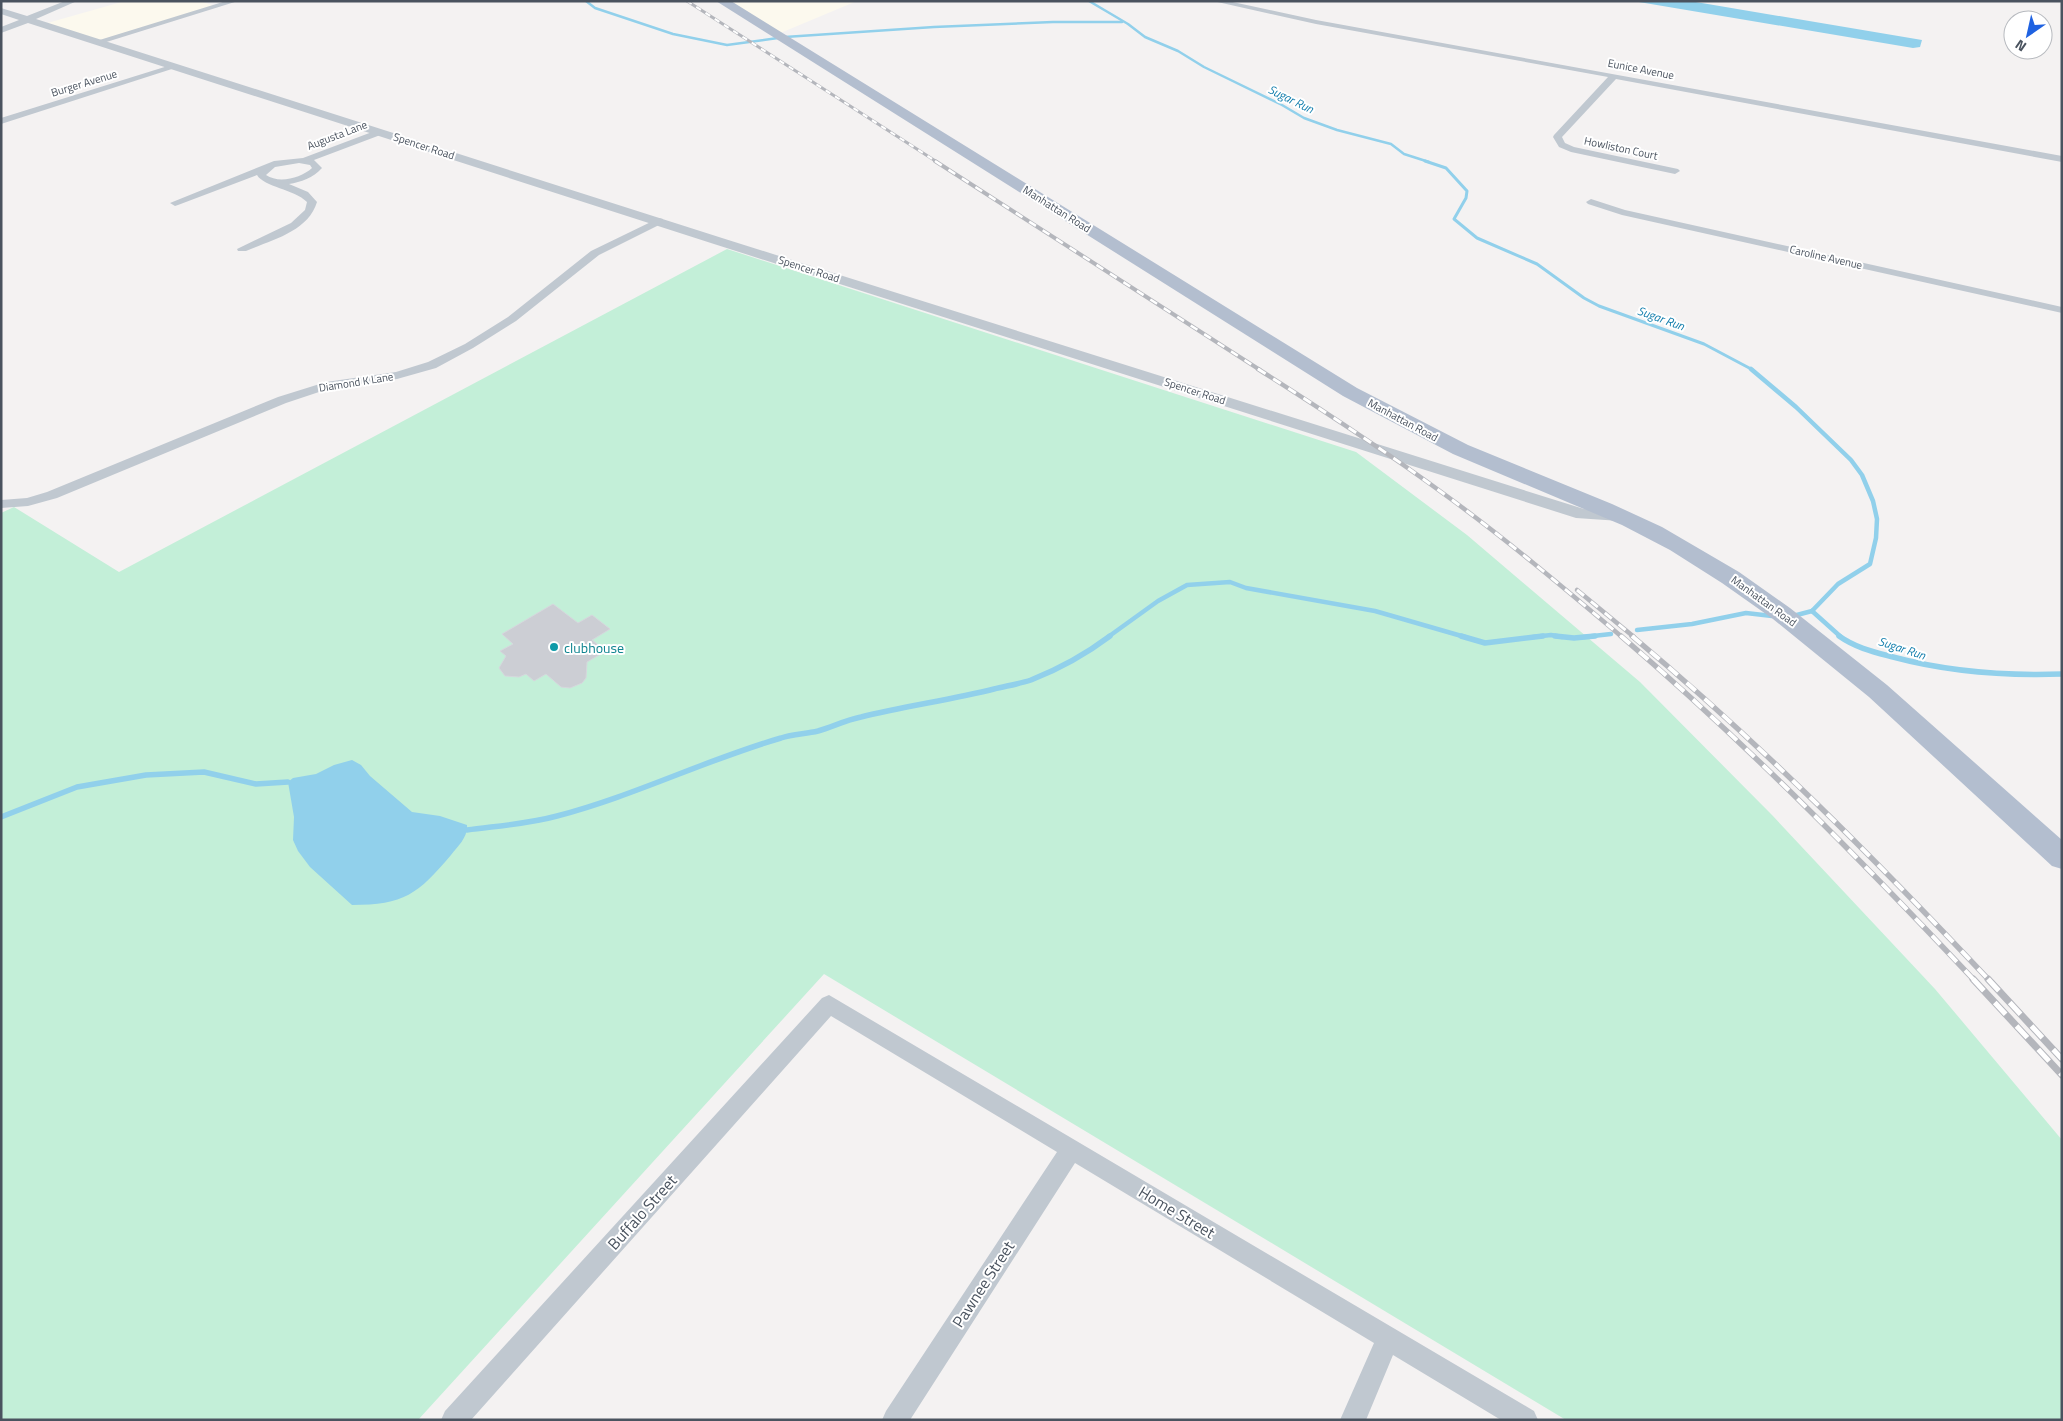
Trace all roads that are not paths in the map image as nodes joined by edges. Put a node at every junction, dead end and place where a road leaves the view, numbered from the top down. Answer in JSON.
{"nodes":[{"id":1,"x":73,"y":1,"type":"edge"},
{"id":2,"x":235,"y":1,"type":"edge"},
{"id":3,"x":1216,"y":1,"type":"edge"},
{"id":4,"x":725,"y":2,"type":"edge"},
{"id":5,"x":1,"y":11,"type":"edge"},
{"id":6,"x":29,"y":20,"type":"junction"},
{"id":7,"x":1,"y":30,"type":"edge"},
{"id":8,"x":96,"y":42,"type":"junction"},
{"id":9,"x":174,"y":67,"type":"junction"},
{"id":10,"x":1614,"y":76,"type":"junction"},
{"id":11,"x":1,"y":121,"type":"edge"},
{"id":12,"x":384,"y":133,"type":"junction"},
{"id":13,"x":2062,"y":159,"type":"edge"},
{"id":14,"x":304,"y":161,"type":"junction"},
{"id":15,"x":315,"y":164,"type":"junction"},
{"id":16,"x":265,"y":169,"type":"junction"},
{"id":17,"x":1675,"y":171,"type":"dead end"},
{"id":18,"x":309,"y":175,"type":"junction"},
{"id":19,"x":273,"y":182,"type":"junction"},
{"id":20,"x":210,"y":190,"type":"junction"},
{"id":21,"x":303,"y":192,"type":"junction"},
{"id":22,"x":1591,"y":202,"type":"dead end"},
{"id":23,"x":175,"y":203,"type":"dead end"},
{"id":24,"x":659,"y":221,"type":"junction"},
{"id":25,"x":242,"y":249,"type":"dead end"},
{"id":26,"x":2062,"y":310,"type":"edge"},
{"id":27,"x":1,"y":504,"type":"edge"},
{"id":28,"x":1620,"y":516,"type":"junction"},
{"id":29,"x":2062,"y":858,"type":"edge"},
{"id":30,"x":829,"y":1004,"type":"joint"},
{"id":31,"x":1071,"y":1149,"type":"junction"},
{"id":32,"x":1388,"y":1338,"type":"junction"},
{"id":33,"x":454,"y":1420,"type":"edge"},
{"id":34,"x":895,"y":1420,"type":"edge"},
{"id":35,"x":1353,"y":1420,"type":"edge"},
{"id":36,"x":1525,"y":1420,"type":"edge"}],
"edges":[{"from":1,"to":6,"type":"street"},
{"from":2,"to":8,"type":"street"},
{"from":3,"to":10,"type":"street","name":"Eunice Avenue"},
{"from":4,"to":28,"type":"main road","name":"Manhattan Road"},
{"from":5,"to":6,"type":"street","name":"Spencer Road"},
{"from":6,"to":7,"type":"street"},
{"from":6,"to":8,"type":"street","name":"Spencer Road"},
{"from":8,"to":9,"type":"street","name":"Spencer Road"},
{"from":9,"to":11,"type":"street","name":"Burger Avenue"},
{"from":9,"to":12,"type":"street","name":"Spencer Road"},
{"from":10,"to":13,"type":"street","name":"Eunice Avenue"},
{"from":10,"to":17,"type":"street","name":"Howliston Court"},
{"from":12,"to":14,"type":"street","name":"Augusta Lane"},
{"from":12,"to":15,"type":"street","name":"Augusta Lane"},
{"from":12,"to":24,"type":"street","name":"Spencer Road"},
{"from":14,"to":15,"type":"street"},
{"from":14,"to":16,"type":"street"},
{"from":15,"to":18,"type":"street"},
{"from":16,"to":19,"type":"street"},
{"from":16,"to":20,"type":"street"},
{"from":18,"to":19,"type":"street"},
{"from":18,"to":21,"type":"street"},
{"from":19,"to":20,"type":"street"},
{"from":19,"to":21,"type":"street"},
{"from":20,"to":23,"type":"street"},
{"from":21,"to":25,"type":"street"},
{"from":22,"to":26,"type":"street","name":"Caroline Avenue"},
{"from":24,"to":27,"type":"street","name":"Diamond K Lane"},
{"from":24,"to":28,"type":"street","name":"Spencer Road"},
{"from":28,"to":29,"type":"main road","name":"Manhattan Road"},
{"from":30,"to":31,"type":"street","name":"Home Street"},
{"from":30,"to":33,"type":"street","name":"Buffalo Street"},
{"from":31,"to":32,"type":"street","name":"Home Street"},
{"from":31,"to":34,"type":"street","name":"Pawnee Street"},
{"from":32,"to":35,"type":"street"},
{"from":32,"to":36,"type":"street","name":"Home Street"}]}
